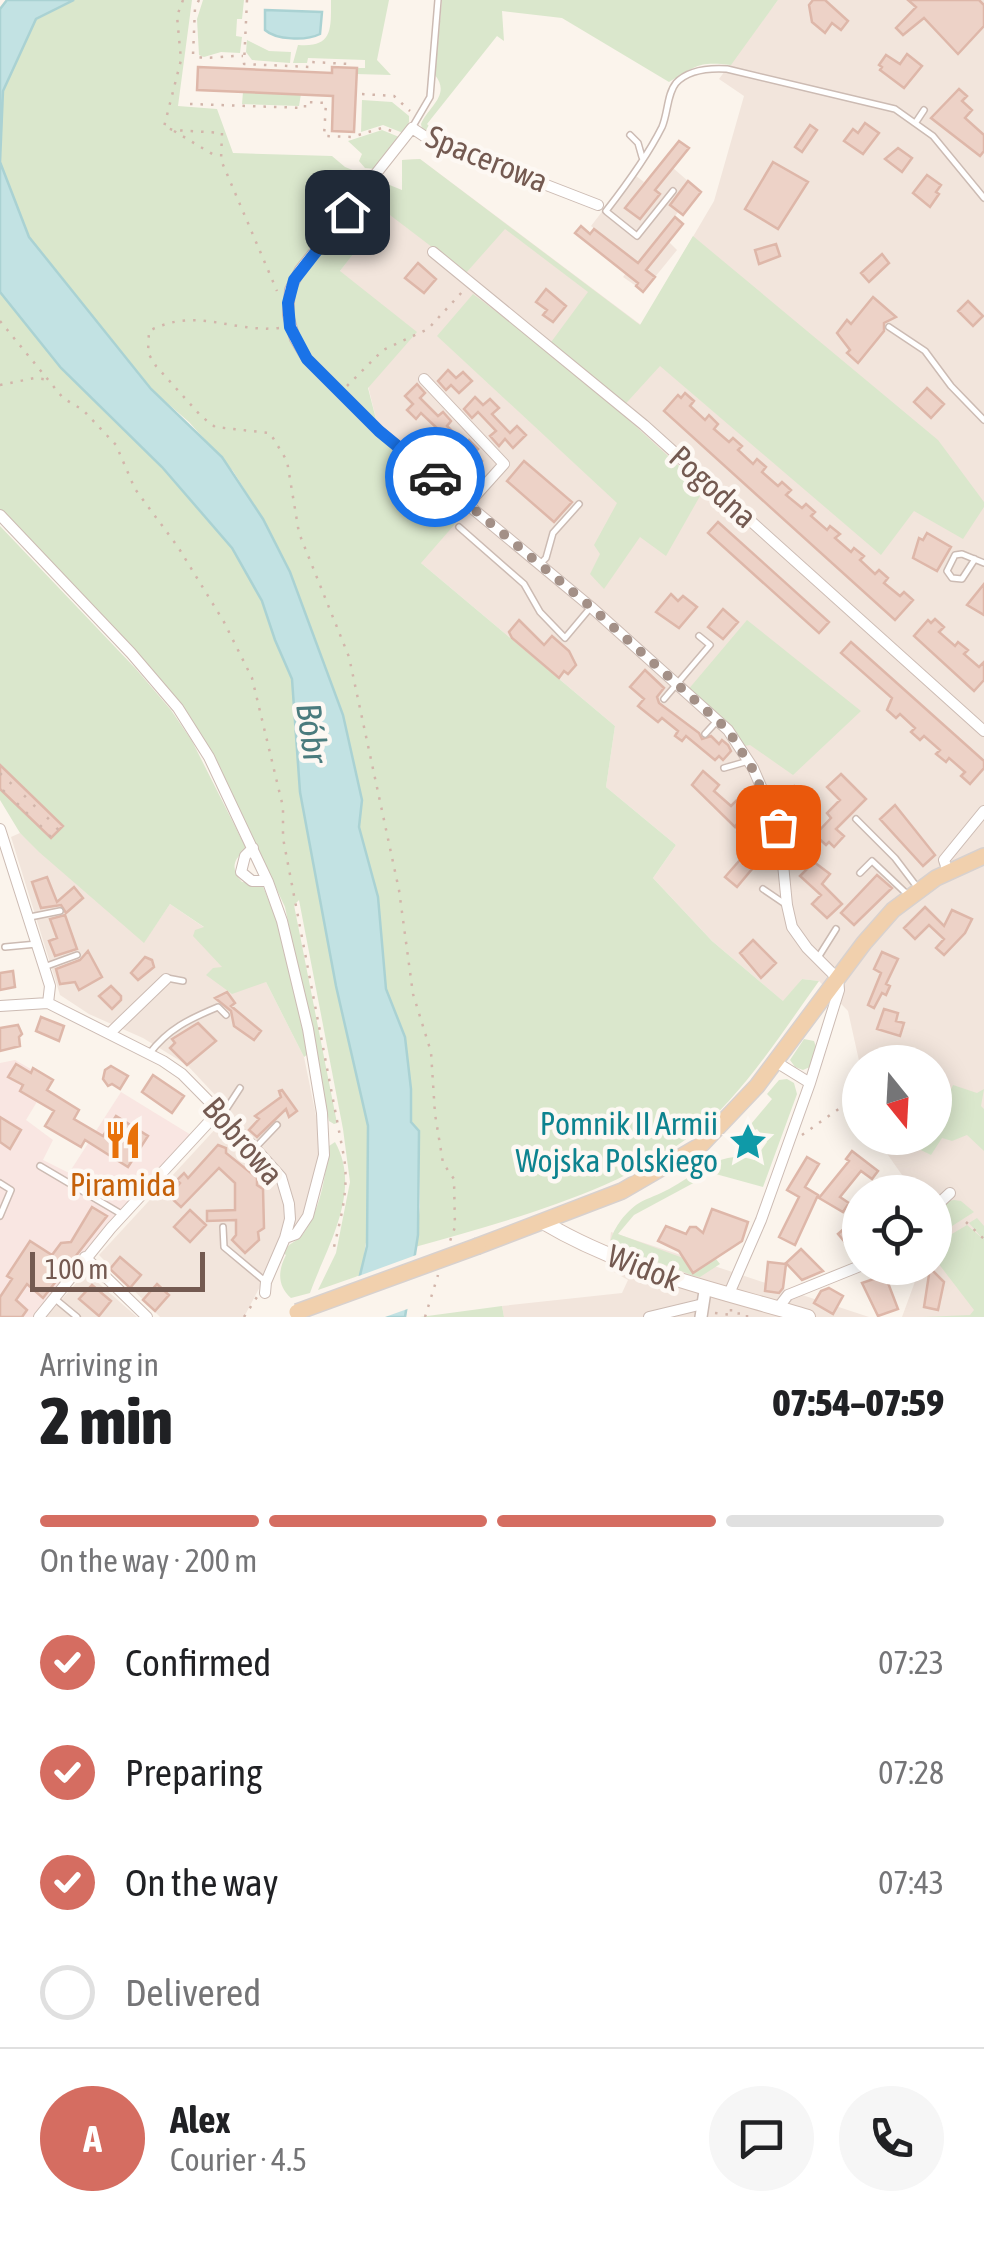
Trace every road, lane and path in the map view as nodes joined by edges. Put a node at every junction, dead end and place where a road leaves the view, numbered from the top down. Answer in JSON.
{"nodes":[{"id":1,"x":183,"y":0,"type":"edge"},
{"id":2,"x":199,"y":0,"type":"edge"},
{"id":3,"x":247,"y":0,"type":"edge"},
{"id":4,"x":438,"y":0,"type":"edge"},
{"id":5,"x":244,"y":56,"type":"junction"},
{"id":6,"x":349,"y":64,"type":"dead end"},
{"id":7,"x":362,"y":94,"type":"dead end"},
{"id":8,"x":190,"y":104,"type":"dead end"},
{"id":9,"x":924,"y":110,"type":"dead end"},
{"id":10,"x":916,"y":122,"type":"junction"},
{"id":11,"x":412,"y":128,"type":"junction"},
{"id":12,"x":173,"y":130,"type":"junction"},
{"id":13,"x":630,"y":135,"type":"dead end"},
{"id":14,"x":221,"y":160,"type":"junction"},
{"id":15,"x":642,"y":160,"type":"junction"},
{"id":16,"x":674,"y":191,"type":"dead end"},
{"id":17,"x":984,"y":198,"type":"edge"},
{"id":18,"x":602,"y":208,"type":"junction"},
{"id":19,"x":433,"y":252,"type":"dead end"},
{"id":20,"x":470,"y":282,"type":"junction"},
{"id":21,"x":288,"y":303,"type":"junction"},
{"id":22,"x":0,"y":321,"type":"edge"},
{"id":23,"x":290,"y":327,"type":"junction"},
{"id":24,"x":889,"y":327,"type":"dead end"},
{"id":25,"x":424,"y":378,"type":"dead end"},
{"id":26,"x":51,"y":381,"type":"junction"},
{"id":27,"x":0,"y":385,"type":"edge"},
{"id":28,"x":341,"y":392,"type":"junction"},
{"id":29,"x":984,"y":420,"type":"edge"},
{"id":30,"x":468,"y":504,"type":"junction"},
{"id":31,"x":579,"y":504,"type":"dead end"},
{"id":32,"x":0,"y":516,"type":"edge"},
{"id":33,"x":459,"y":527,"type":"dead end"},
{"id":34,"x":975,"y":559,"type":"junction"},
{"id":35,"x":984,"y":563,"type":"edge"},
{"id":36,"x":540,"y":564,"type":"junction"},
{"id":37,"x":591,"y":607,"type":"junction"},
{"id":38,"x":699,"y":636,"type":"dead end"},
{"id":39,"x":678,"y":682,"type":"junction"},
{"id":40,"x":664,"y":699,"type":"dead end"},
{"id":41,"x":718,"y":720,"type":"junction"},
{"id":42,"x":984,"y":731,"type":"edge"},
{"id":43,"x":705,"y":734,"type":"dead end"},
{"id":44,"x":748,"y":761,"type":"junction"},
{"id":45,"x":724,"y":768,"type":"dead end"},
{"id":46,"x":5,"y":770,"type":"dead end"},
{"id":47,"x":0,"y":775,"type":"edge"},
{"id":48,"x":14,"y":779,"type":"dead end"},
{"id":49,"x":3,"y":792,"type":"dead end"},
{"id":50,"x":28,"y":793,"type":"dead end"},
{"id":51,"x":38,"y":802,"type":"dead end"},
{"id":52,"x":16,"y":805,"type":"dead end"},
{"id":53,"x":984,"y":811,"type":"edge"},
{"id":54,"x":26,"y":814,"type":"dead end"},
{"id":55,"x":751,"y":814,"type":"dead end"},
{"id":56,"x":51,"y":815,"type":"dead end"},
{"id":57,"x":856,"y":818,"type":"dead end"},
{"id":58,"x":61,"y":825,"type":"dead end"},
{"id":59,"x":40,"y":827,"type":"dead end"},
{"id":60,"x":0,"y":829,"type":"edge"},
{"id":61,"x":777,"y":829,"type":"junction"},
{"id":62,"x":740,"y":832,"type":"dead end"},
{"id":63,"x":49,"y":837,"type":"dead end"},
{"id":64,"x":253,"y":848,"type":"junction"},
{"id":65,"x":815,"y":856,"type":"dead end"},
{"id":66,"x":984,"y":856,"type":"edge"},
{"id":67,"x":784,"y":863,"type":"junction"},
{"id":68,"x":948,"y":872,"type":"junction"},
{"id":69,"x":860,"y":873,"type":"dead end"},
{"id":70,"x":267,"y":880,"type":"junction"},
{"id":71,"x":763,"y":889,"type":"dead end"},
{"id":72,"x":914,"y":892,"type":"junction"},
{"id":73,"x":787,"y":905,"type":"junction"},
{"id":74,"x":60,"y":911,"type":"dead end"},
{"id":75,"x":30,"y":917,"type":"junction"},
{"id":76,"x":836,"y":929,"type":"dead end"},
{"id":77,"x":38,"y":944,"type":"junction"},
{"id":78,"x":5,"y":947,"type":"dead end"},
{"id":79,"x":77,"y":955,"type":"dead end"},
{"id":80,"x":818,"y":958,"type":"junction"},
{"id":81,"x":44,"y":967,"type":"junction"},
{"id":82,"x":166,"y":979,"type":"joint"},
{"id":83,"x":838,"y":979,"type":"junction"},
{"id":84,"x":183,"y":981,"type":"dead end"},
{"id":85,"x":48,"y":1002,"type":"junction"},
{"id":86,"x":0,"y":1006,"type":"edge"},
{"id":87,"x":226,"y":1015,"type":"dead end"},
{"id":88,"x":110,"y":1033,"type":"junction"},
{"id":89,"x":149,"y":1054,"type":"junction"},
{"id":90,"x":776,"y":1062,"type":"junction"},
{"id":91,"x":810,"y":1083,"type":"junction"},
{"id":92,"x":240,"y":1088,"type":"dead end"},
{"id":93,"x":842,"y":1107,"type":"edge"},
{"id":94,"x":221,"y":1113,"type":"junction"},
{"id":95,"x":277,"y":1125,"type":"dead end"},
{"id":96,"x":799,"y":1138,"type":"dead end"},
{"id":97,"x":255,"y":1148,"type":"junction"},
{"id":98,"x":40,"y":1166,"type":"dead end"},
{"id":99,"x":0,"y":1183,"type":"edge"},
{"id":100,"x":122,"y":1215,"type":"junction"},
{"id":101,"x":0,"y":1216,"type":"edge"},
{"id":102,"x":543,"y":1222,"type":"junction"},
{"id":103,"x":966,"y":1222,"type":"dead end"},
{"id":104,"x":223,"y":1226,"type":"dead end"},
{"id":105,"x":285,"y":1238,"type":"junction"},
{"id":106,"x":984,"y":1239,"type":"edge"},
{"id":107,"x":448,"y":1244,"type":"dead end"},
{"id":108,"x":334,"y":1248,"type":"dead end"},
{"id":109,"x":85,"y":1258,"type":"junction"},
{"id":110,"x":442,"y":1262,"type":"dead end"},
{"id":111,"x":842,"y":1273,"type":"edge"},
{"id":112,"x":265,"y":1288,"type":"junction"},
{"id":113,"x":54,"y":1298,"type":"junction"},
{"id":114,"x":703,"y":1304,"type":"edge"},
{"id":115,"x":730,"y":1308,"type":"edge"},
{"id":116,"x":778,"y":1308,"type":"junction"},
{"id":117,"x":716,"y":1313,"type":"dead end"},
{"id":118,"x":290,"y":1314,"type":"edge"},
{"id":119,"x":39,"y":1317,"type":"edge"},
{"id":120,"x":77,"y":1317,"type":"edge"},
{"id":121,"x":147,"y":1317,"type":"edge"},
{"id":122,"x":244,"y":1317,"type":"edge"},
{"id":123,"x":425,"y":1317,"type":"edge"},
{"id":124,"x":649,"y":1317,"type":"edge"},
{"id":125,"x":747,"y":1317,"type":"edge"},
{"id":126,"x":808,"y":1317,"type":"edge"}],
"edges":[{"from":1,"to":12,"type":"path"},
{"from":2,"to":5,"type":"path"},
{"from":3,"to":5,"type":"path"},
{"from":4,"to":11,"type":"lane"},
{"from":5,"to":6,"type":"path"},
{"from":7,"to":11,"type":"path"},
{"from":8,"to":11,"type":"path"},
{"from":9,"to":10,"type":"lane"},
{"from":10,"to":15,"type":"lane"},
{"from":10,"to":17,"type":"lane"},
{"from":11,"to":18,"type":"street","name":"Spacerowa"},
{"from":11,"to":21,"type":"street","name":"Spacerowa"},
{"from":12,"to":14,"type":"path"},
{"from":12,"to":14,"type":"path"},
{"from":13,"to":15,"type":"lane"},
{"from":14,"to":21,"type":"path"},
{"from":15,"to":18,"type":"lane"},
{"from":16,"to":18,"type":"lane"},
{"from":19,"to":20,"type":"street","name":"Pogodna"},
{"from":20,"to":28,"type":"path"},
{"from":20,"to":42,"type":"street","name":"Pogodna"},
{"from":21,"to":23,"type":"street"},
{"from":22,"to":26,"type":"path"},
{"from":23,"to":28,"type":"street"},
{"from":23,"to":107,"type":"path"},
{"from":24,"to":29,"type":"lane"},
{"from":25,"to":30,"type":"street"},
{"from":26,"to":27,"type":"path"},
{"from":26,"to":108,"type":"path"},
{"from":28,"to":30,"type":"street"},
{"from":30,"to":36,"type":"street"},
{"from":31,"to":36,"type":"lane"},
{"from":32,"to":64,"type":"street"},
{"from":33,"to":37,"type":"lane"},
{"from":34,"to":34,"type":"lane"},
{"from":34,"to":35,"type":"lane"},
{"from":36,"to":37,"type":"street"},
{"from":37,"to":39,"type":"street"},
{"from":38,"to":39,"type":"lane"},
{"from":39,"to":40,"type":"lane"},
{"from":39,"to":41,"type":"street"},
{"from":41,"to":43,"type":"lane"},
{"from":41,"to":44,"type":"street"},
{"from":44,"to":45,"type":"lane"},
{"from":44,"to":61,"type":"street"},
{"from":46,"to":47,"type":"path"},
{"from":48,"to":49,"type":"path"},
{"from":50,"to":52,"type":"path"},
{"from":51,"to":54,"type":"path"},
{"from":53,"to":68,"type":"street"},
{"from":55,"to":61,"type":"lane"},
{"from":56,"to":59,"type":"path"},
{"from":57,"to":72,"type":"lane"},
{"from":58,"to":63,"type":"path"},
{"from":60,"to":75,"type":"street"},
{"from":61,"to":65,"type":"lane"},
{"from":61,"to":67,"type":"street"},
{"from":62,"to":67,"type":"lane"},
{"from":64,"to":70,"type":"street"},
{"from":64,"to":70,"type":"street"},
{"from":66,"to":68,"type":"main road"},
{"from":67,"to":73,"type":"street"},
{"from":68,"to":72,"type":"main road"},
{"from":69,"to":72,"type":"lane"},
{"from":70,"to":105,"type":"street"},
{"from":71,"to":73,"type":"lane"},
{"from":72,"to":83,"type":"main road"},
{"from":73,"to":80,"type":"street"},
{"from":74,"to":75,"type":"lane"},
{"from":75,"to":77,"type":"street"},
{"from":76,"to":80,"type":"lane"},
{"from":77,"to":78,"type":"lane"},
{"from":77,"to":81,"type":"street"},
{"from":79,"to":81,"type":"lane"},
{"from":80,"to":83,"type":"street"},
{"from":81,"to":85,"type":"street"},
{"from":82,"to":84,"type":"lane"},
{"from":82,"to":88,"type":"street"},
{"from":83,"to":90,"type":"main road"},
{"from":83,"to":91,"type":"street"},
{"from":85,"to":86,"type":"street"},
{"from":85,"to":88,"type":"street","name":"Bobrowa"},
{"from":87,"to":89,"type":"lane"},
{"from":88,"to":89,"type":"street","name":"Bobrowa"},
{"from":89,"to":94,"type":"street","name":"Bobrowa"},
{"from":90,"to":91,"type":"street"},
{"from":90,"to":102,"type":"main road"},
{"from":91,"to":115,"type":"street"},
{"from":92,"to":94,"type":"lane"},
{"from":93,"to":96,"type":"path"},
{"from":94,"to":97,"type":"street","name":"Bobrowa"},
{"from":94,"to":100,"type":"street"},
{"from":95,"to":97,"type":"lane"},
{"from":97,"to":105,"type":"street","name":"Bobrowa"},
{"from":98,"to":100,"type":"lane"},
{"from":99,"to":101,"type":"lane"},
{"from":100,"to":109,"type":"street"},
{"from":102,"to":114,"type":"main road","name":"Widok"},
{"from":102,"to":118,"type":"main road","bridge":true},
{"from":103,"to":106,"type":"path"},
{"from":104,"to":112,"type":"lane"},
{"from":105,"to":112,"type":"street","name":"Bobrowa"},
{"from":109,"to":113,"type":"street"},
{"from":109,"to":121,"type":"street"},
{"from":110,"to":123,"type":"path"},
{"from":111,"to":116,"type":"street"},
{"from":112,"to":122,"type":"path"},
{"from":113,"to":119,"type":"street"},
{"from":113,"to":120,"type":"lane"},
{"from":114,"to":115,"type":"main road","name":"Widok"},
{"from":114,"to":124,"type":"street","name":"Widok"},
{"from":115,"to":116,"type":"main road","name":"Widok"},
{"from":115,"to":117,"type":"path"},
{"from":115,"to":125,"type":"path"},
{"from":116,"to":126,"type":"main road","name":"Widok"}]}
